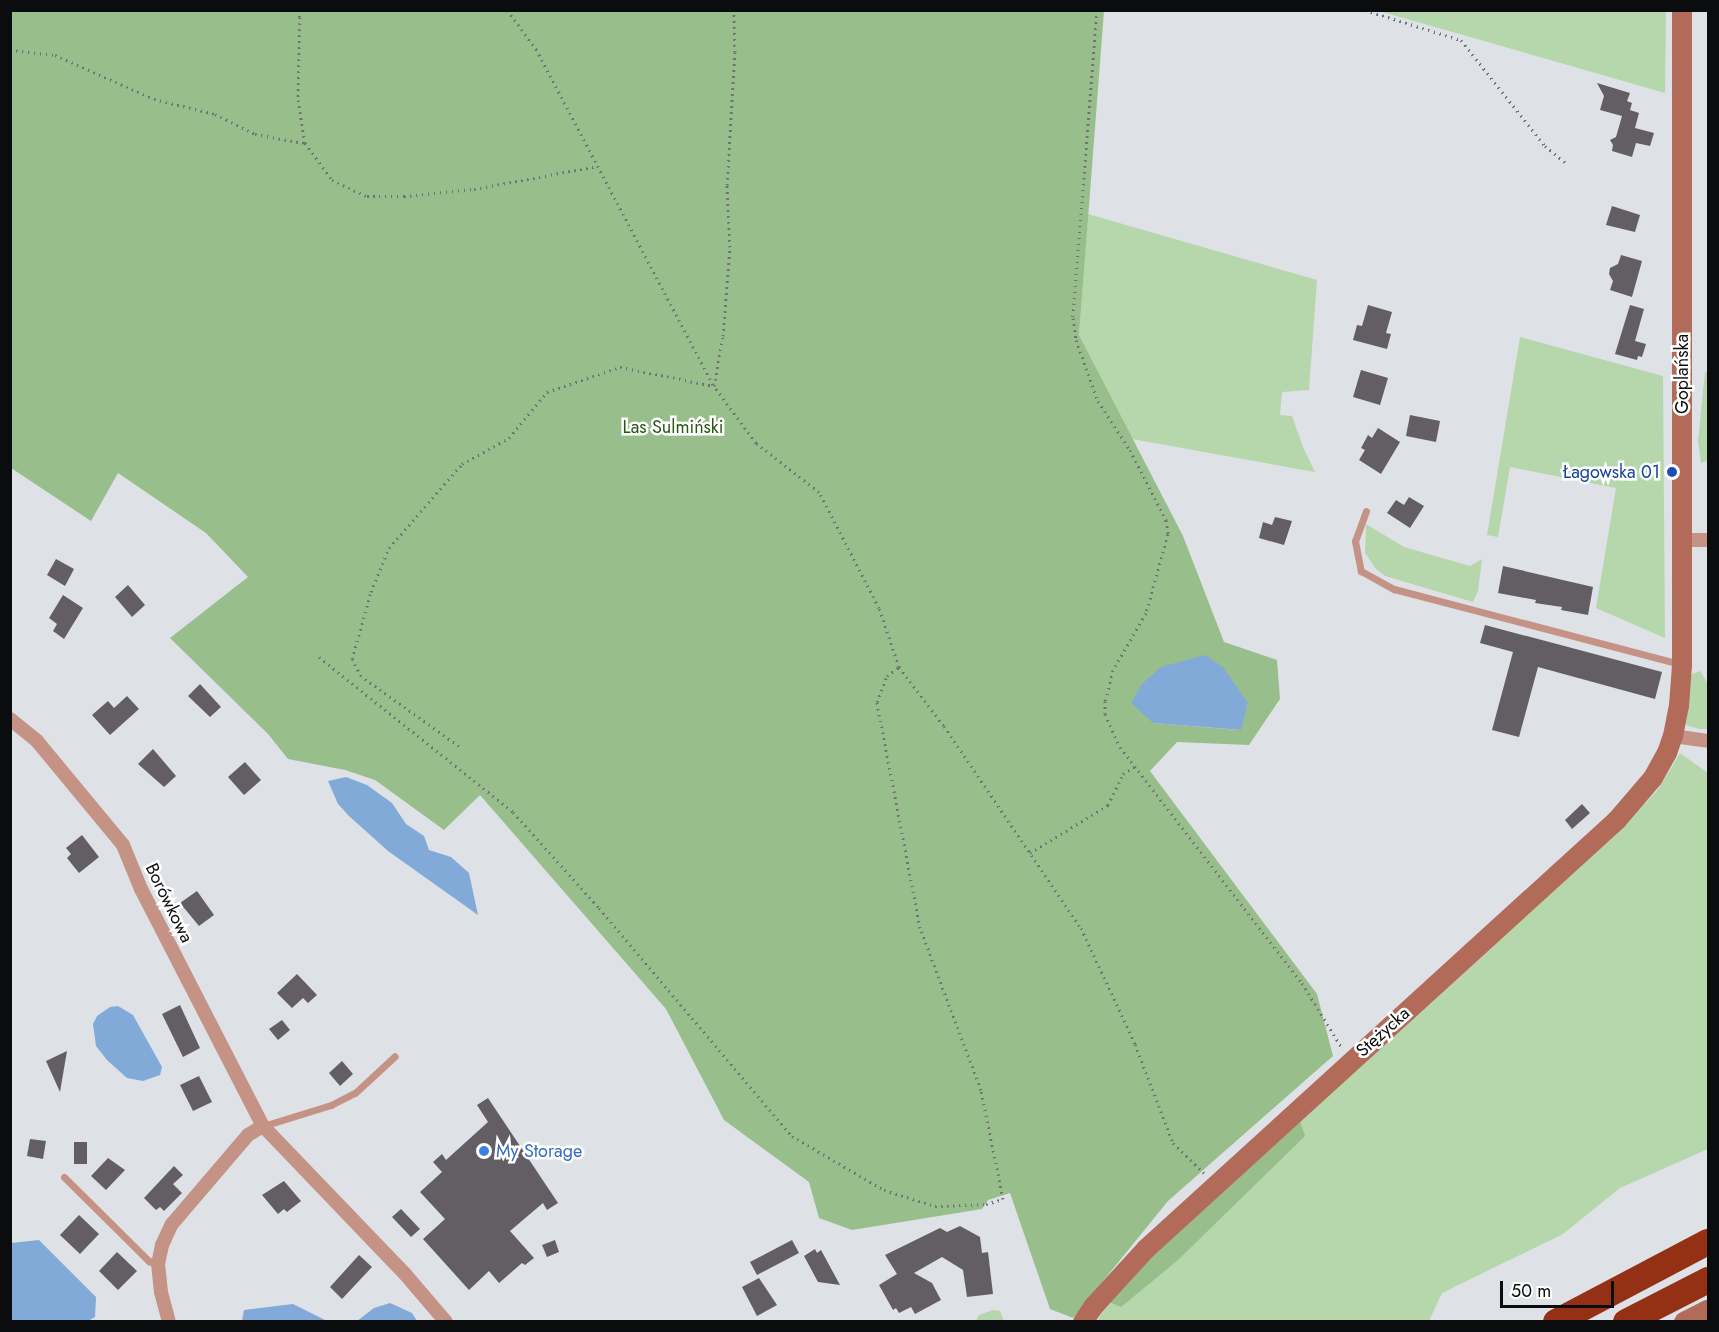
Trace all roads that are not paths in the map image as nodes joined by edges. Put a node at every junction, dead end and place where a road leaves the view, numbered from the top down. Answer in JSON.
{"nodes":[{"id":1,"x":1681,"y":11,"type":"edge"},
{"id":2,"x":1366,"y":511,"type":"dead end"},
{"id":3,"x":1682,"y":540,"type":"junction"},
{"id":4,"x":1708,"y":540,"type":"edge"},
{"id":5,"x":1682,"y":665,"type":"junction"},
{"id":6,"x":10,"y":719,"type":"edge"},
{"id":7,"x":1673,"y":736,"type":"junction"},
{"id":8,"x":1708,"y":741,"type":"edge"},
{"id":9,"x":395,"y":1056,"type":"dead end"},
{"id":10,"x":263,"y":1126,"type":"junction"},
{"id":11,"x":64,"y":1177,"type":"dead end"},
{"id":12,"x":1708,"y":1242,"type":"edge"},
{"id":13,"x":158,"y":1264,"type":"junction"},
{"id":14,"x":1708,"y":1280,"type":"edge"},
{"id":15,"x":1708,"y":1310,"type":"edge"},
{"id":16,"x":169,"y":1322,"type":"edge"},
{"id":17,"x":446,"y":1322,"type":"edge"},
{"id":18,"x":1083,"y":1322,"type":"edge"},
{"id":19,"x":1556,"y":1322,"type":"edge"},
{"id":20,"x":1626,"y":1322,"type":"edge"},
{"id":21,"x":1684,"y":1322,"type":"edge"}],
"edges":[{"from":1,"to":3,"type":"street","name":"Goplańska"},
{"from":2,"to":5,"type":"lane"},
{"from":3,"to":4,"type":"street"},
{"from":3,"to":5,"type":"street","name":"Goplańska"},
{"from":5,"to":7,"type":"street","name":"Goplańska"},
{"from":6,"to":10,"type":"street","name":"Borówkowa"},
{"from":7,"to":8,"type":"street"},
{"from":7,"to":18,"type":"street","name":"Stężycka"},
{"from":9,"to":10,"type":"lane"},
{"from":10,"to":13,"type":"street"},
{"from":10,"to":17,"type":"street","name":"Borówkowa"},
{"from":11,"to":13,"type":"lane"},
{"from":12,"to":19,"type":"highway"},
{"from":13,"to":16,"type":"street"},
{"from":14,"to":20,"type":"highway"},
{"from":15,"to":21,"type":"street"}]}
